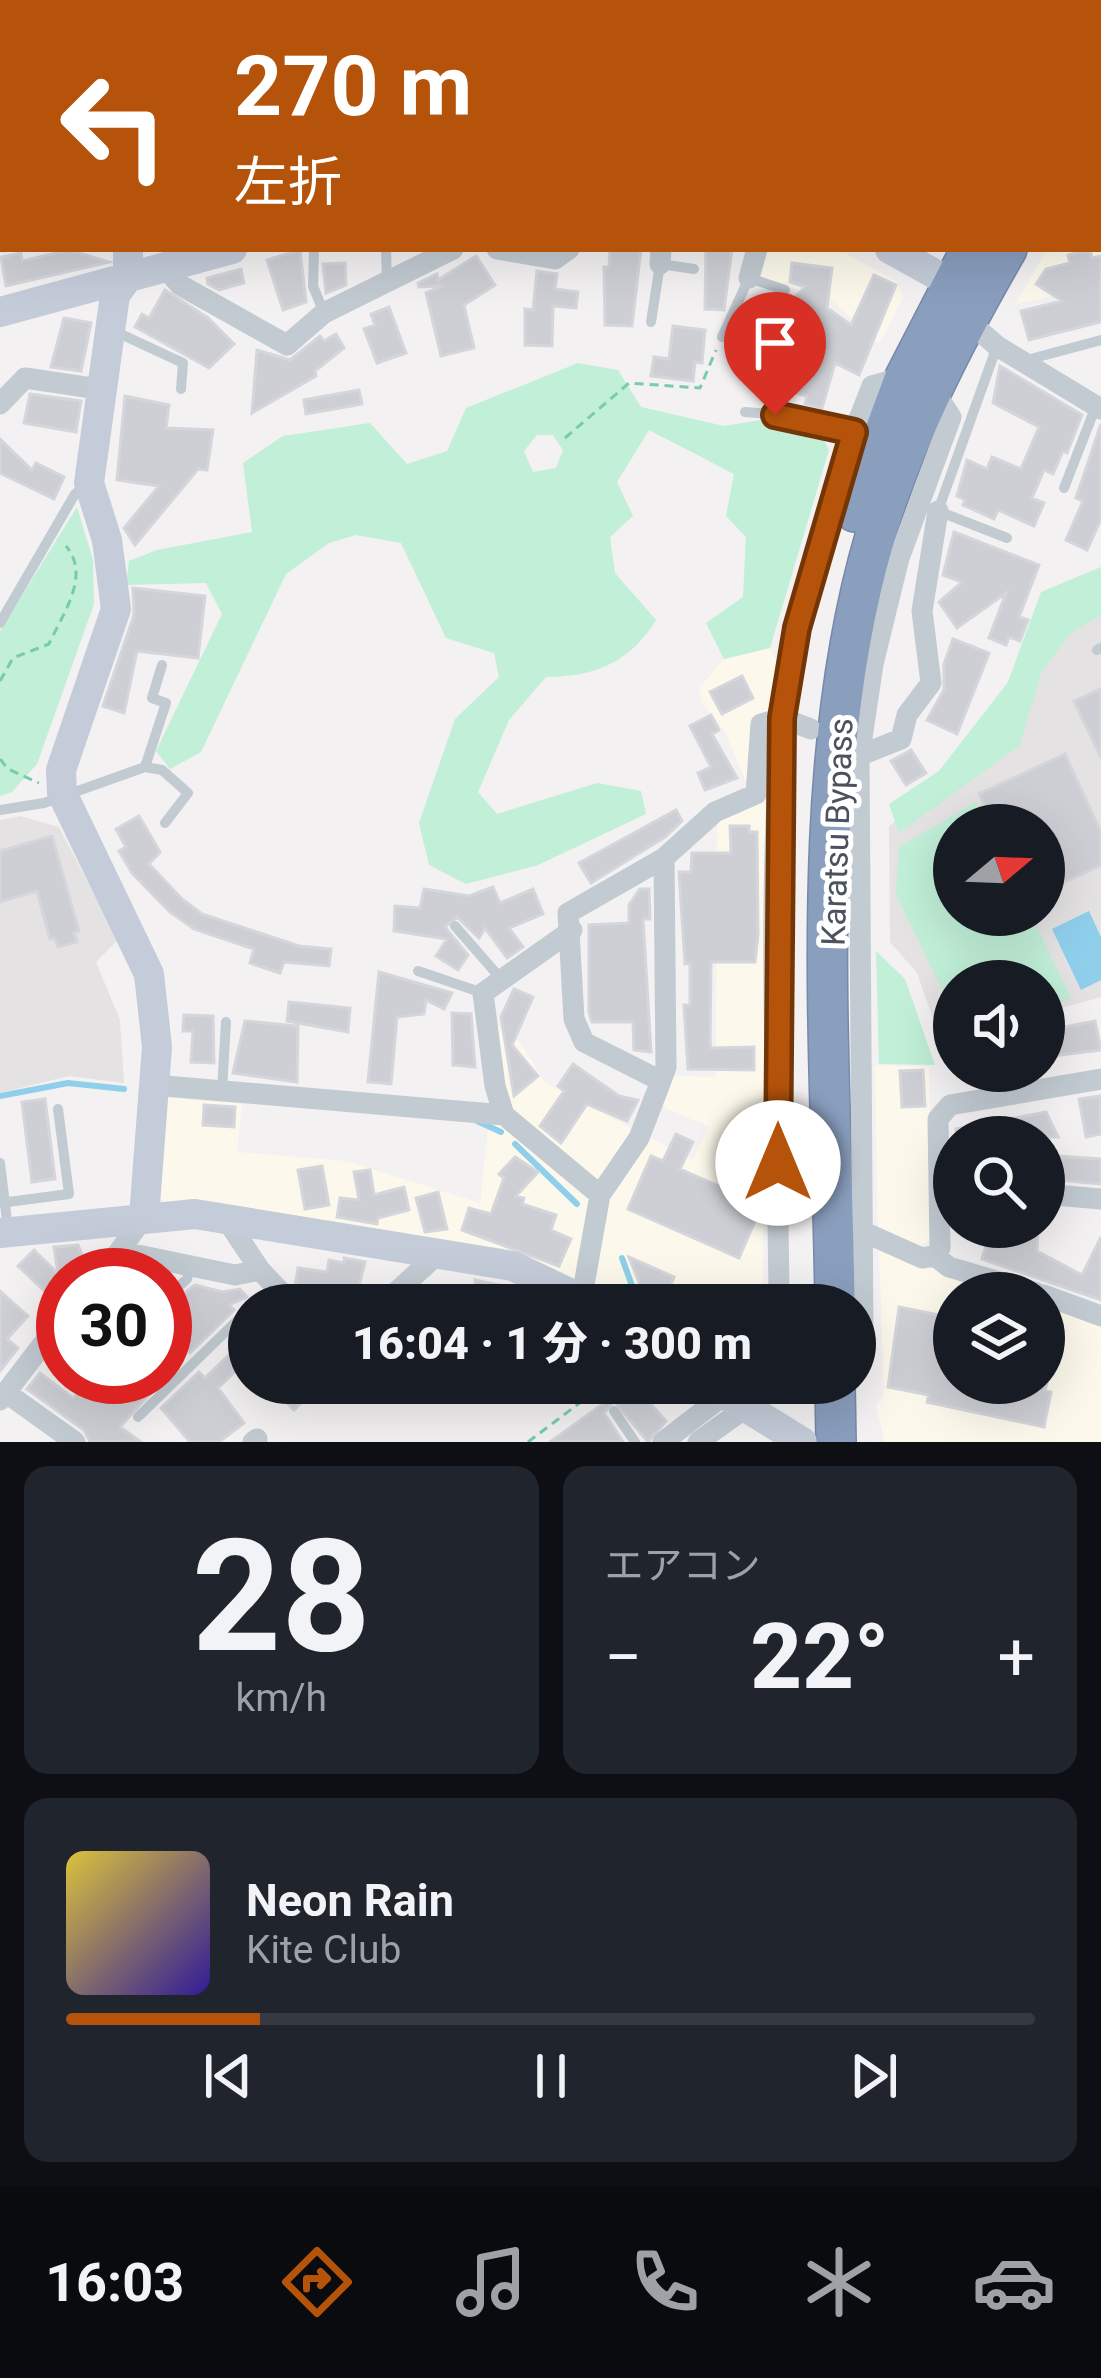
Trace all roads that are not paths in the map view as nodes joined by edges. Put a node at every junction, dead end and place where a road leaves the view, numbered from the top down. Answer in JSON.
{"nodes":[{"id":1,"x":221,"y":252,"type":"edge"},
{"id":2,"x":314,"y":252,"type":"edge"},
{"id":3,"x":386,"y":252,"type":"edge"},
{"id":4,"x":447,"y":252,"type":"edge"},
{"id":5,"x":514,"y":252,"type":"edge"},
{"id":6,"x":565,"y":252,"type":"edge"},
{"id":7,"x":756,"y":252,"type":"edge"},
{"id":8,"x":894,"y":252,"type":"edge"},
{"id":9,"x":970,"y":252,"type":"edge"},
{"id":10,"x":1004,"y":252,"type":"edge"},
{"id":11,"x":661,"y":257,"type":"edge"},
{"id":12,"x":128,"y":263,"type":"edge"},
{"id":13,"x":165,"y":267,"type":"junction"},
{"id":14,"x":694,"y":269,"type":"dead end"},
{"id":15,"x":749,"y":278,"type":"junction"},
{"id":16,"x":387,"y":282,"type":"junction"},
{"id":17,"x":785,"y":290,"type":"dead end"},
{"id":18,"x":959,"y":302,"type":"junction"},
{"id":19,"x":0,"y":312,"type":"edge"},
{"id":20,"x":324,"y":313,"type":"junction"},
{"id":21,"x":651,"y":322,"type":"dead end"},
{"id":22,"x":109,"y":328,"type":"junction"},
{"id":23,"x":722,"y":338,"type":"road end"},
{"id":24,"x":1101,"y":340,"type":"edge"},
{"id":25,"x":997,"y":346,"type":"junction"},
{"id":26,"x":1023,"y":361,"type":"junction"},
{"id":27,"x":918,"y":382,"type":"junction"},
{"id":28,"x":99,"y":388,"type":"junction"},
{"id":29,"x":181,"y":389,"type":"dead end"},
{"id":30,"x":0,"y":404,"type":"edge"},
{"id":31,"x":1098,"y":407,"type":"edge"},
{"id":32,"x":745,"y":412,"type":"dead end"},
{"id":33,"x":854,"y":432,"type":"junction"},
{"id":34,"x":89,"y":483,"type":"junction"},
{"id":35,"x":1064,"y":488,"type":"dead end"},
{"id":36,"x":938,"y":511,"type":"junction"},
{"id":37,"x":1007,"y":538,"type":"dead end"},
{"id":38,"x":0,"y":623,"type":"edge"},
{"id":39,"x":162,"y":664,"type":"dead end"},
{"id":40,"x":821,"y":741,"type":"junction"},
{"id":41,"x":145,"y":767,"type":"junction"},
{"id":42,"x":62,"y":793,"type":"junction"},
{"id":43,"x":0,"y":810,"type":"edge"},
{"id":44,"x":165,"y":823,"type":"dead end"},
{"id":45,"x":664,"y":858,"type":"junction"},
{"id":46,"x":455,"y":926,"type":"dead end"},
{"id":47,"x":572,"y":930,"type":"junction"},
{"id":48,"x":418,"y":970,"type":"dead end"},
{"id":49,"x":493,"y":986,"type":"junction"},
{"id":50,"x":226,"y":1022,"type":"dead end"},
{"id":51,"x":1101,"y":1079,"type":"edge"},
{"id":52,"x":661,"y":1081,"type":"junction"},
{"id":53,"x":154,"y":1085,"type":"junction"},
{"id":54,"x":222,"y":1090,"type":"junction"},
{"id":55,"x":58,"y":1109,"type":"dead end"},
{"id":56,"x":505,"y":1115,"type":"junction"},
{"id":57,"x":941,"y":1116,"type":"edge"},
{"id":58,"x":0,"y":1163,"type":"edge"},
{"id":59,"x":600,"y":1195,"type":"junction"},
{"id":60,"x":1065,"y":1196,"type":"edge"},
{"id":61,"x":1101,"y":1199,"type":"edge"},
{"id":62,"x":848,"y":1201,"type":"junction"},
{"id":63,"x":144,"y":1217,"type":"junction"},
{"id":64,"x":4,"y":1218,"type":"edge"},
{"id":65,"x":226,"y":1219,"type":"junction"},
{"id":66,"x":864,"y":1232,"type":"junction"},
{"id":67,"x":125,"y":1248,"type":"edge"},
{"id":68,"x":940,"y":1248,"type":"edge"},
{"id":69,"x":440,"y":1252,"type":"junction"},
{"id":70,"x":935,"y":1256,"type":"junction"},
{"id":71,"x":192,"y":1267,"type":"edge"},
{"id":72,"x":966,"y":1272,"type":"edge"},
{"id":73,"x":267,"y":1277,"type":"junction"},
{"id":74,"x":263,"y":1284,"type":"edge"},
{"id":75,"x":274,"y":1284,"type":"edge"},
{"id":76,"x":405,"y":1284,"type":"edge"},
{"id":77,"x":552,"y":1284,"type":"edge"},
{"id":78,"x":590,"y":1284,"type":"edge"},
{"id":79,"x":779,"y":1284,"type":"edge"},
{"id":80,"x":808,"y":1284,"type":"edge"},
{"id":81,"x":838,"y":1284,"type":"edge"},
{"id":82,"x":863,"y":1284,"type":"edge"},
{"id":83,"x":1065,"y":1303,"type":"edge"},
{"id":84,"x":1101,"y":1316,"type":"edge"},
{"id":85,"x":228,"y":1329,"type":"edge"},
{"id":86,"x":36,"y":1353,"type":"edge"},
{"id":87,"x":3,"y":1396,"type":"edge"},
{"id":88,"x":714,"y":1404,"type":"edge"},
{"id":89,"x":720,"y":1404,"type":"edge"},
{"id":90,"x":739,"y":1404,"type":"edge"},
{"id":91,"x":808,"y":1404,"type":"edge"},
{"id":92,"x":836,"y":1404,"type":"edge"},
{"id":93,"x":614,"y":1411,"type":"dead end"},
{"id":94,"x":138,"y":1417,"type":"dead end"},
{"id":95,"x":75,"y":1442,"type":"edge"},
{"id":96,"x":635,"y":1442,"type":"edge"},
{"id":97,"x":663,"y":1442,"type":"edge"},
{"id":98,"x":698,"y":1442,"type":"edge"},
{"id":99,"x":806,"y":1442,"type":"edge"},
{"id":100,"x":836,"y":1442,"type":"edge"}],
"edges":[{"from":1,"to":13,"type":"street"},
{"from":2,"to":20,"type":"lane"},
{"from":3,"to":16,"type":"lane"},
{"from":4,"to":16,"type":"street"},
{"from":5,"to":6,"type":"street"},
{"from":7,"to":15,"type":"street"},
{"from":8,"to":18,"type":"street"},
{"from":9,"to":18,"type":"highway","name":"Karatsu Bypass"},
{"from":10,"to":18,"type":"highway","name":"Karatsu Bypass"},
{"from":11,"to":14,"type":"lane"},
{"from":11,"to":21,"type":"lane"},
{"from":12,"to":13,"type":"street"},
{"from":12,"to":19,"type":"street"},
{"from":12,"to":22,"type":"street"},
{"from":13,"to":20,"type":"street"},
{"from":15,"to":17,"type":"lane"},
{"from":15,"to":23,"type":"lane"},
{"from":16,"to":20,"type":"street"},
{"from":18,"to":25,"type":"street"},
{"from":18,"to":27,"type":"highway","name":"Karatsu Bypass"},
{"from":22,"to":28,"type":"street"},
{"from":22,"to":29,"type":"lane"},
{"from":24,"to":26,"type":"lane"},
{"from":25,"to":26,"type":"street"},
{"from":25,"to":36,"type":"lane"},
{"from":26,"to":31,"type":"street"},
{"from":27,"to":33,"type":"street"},
{"from":27,"to":40,"type":"highway","name":"Karatsu Bypass"},
{"from":27,"to":40,"type":"street"},
{"from":28,"to":30,"type":"street"},
{"from":28,"to":34,"type":"street"},
{"from":31,"to":35,"type":"lane"},
{"from":32,"to":33,"type":"lane"},
{"from":33,"to":40,"type":"street"},
{"from":34,"to":38,"type":"lane"},
{"from":34,"to":42,"type":"street"},
{"from":36,"to":37,"type":"lane"},
{"from":36,"to":40,"type":"street"},
{"from":39,"to":41,"type":"lane"},
{"from":40,"to":45,"type":"street"},
{"from":40,"to":62,"type":"highway","name":"Karatsu Bypass"},
{"from":40,"to":79,"type":"street"},
{"from":40,"to":80,"type":"highway","name":"Karatsu Bypass"},
{"from":41,"to":42,"type":"lane"},
{"from":41,"to":44,"type":"lane"},
{"from":42,"to":43,"type":"lane"},
{"from":42,"to":53,"type":"street"},
{"from":45,"to":47,"type":"street"},
{"from":45,"to":52,"type":"street"},
{"from":46,"to":49,"type":"lane"},
{"from":47,"to":49,"type":"street"},
{"from":47,"to":52,"type":"street"},
{"from":48,"to":49,"type":"lane"},
{"from":49,"to":56,"type":"street"},
{"from":50,"to":54,"type":"lane"},
{"from":51,"to":57,"type":"street"},
{"from":52,"to":59,"type":"street"},
{"from":53,"to":54,"type":"street"},
{"from":53,"to":63,"type":"street"},
{"from":54,"to":56,"type":"street"},
{"from":55,"to":64,"type":"lane"},
{"from":56,"to":59,"type":"street"},
{"from":58,"to":64,"type":"lane"},
{"from":59,"to":78,"type":"street"},
{"from":60,"to":61,"type":"street"},
{"from":62,"to":66,"type":"street"},
{"from":62,"to":81,"type":"highway","name":"Karatsu Bypass"},
{"from":63,"to":64,"type":"street"},
{"from":63,"to":65,"type":"street"},
{"from":63,"to":67,"type":"street"},
{"from":65,"to":69,"type":"street"},
{"from":65,"to":73,"type":"street"},
{"from":66,"to":70,"type":"street"},
{"from":66,"to":82,"type":"street"},
{"from":68,"to":70,"type":"street"},
{"from":69,"to":76,"type":"street"},
{"from":69,"to":77,"type":"street"},
{"from":70,"to":72,"type":"street"},
{"from":71,"to":73,"type":"street"},
{"from":73,"to":74,"type":"lane"},
{"from":73,"to":75,"type":"street"},
{"from":83,"to":84,"type":"street"},
{"from":85,"to":94,"type":"lane"},
{"from":86,"to":87,"type":"street"},
{"from":87,"to":95,"type":"street"},
{"from":88,"to":97,"type":"street"},
{"from":89,"to":98,"type":"street"},
{"from":90,"to":99,"type":"street"},
{"from":91,"to":99,"type":"highway"},
{"from":92,"to":100,"type":"highway"},
{"from":93,"to":96,"type":"lane"}]}
